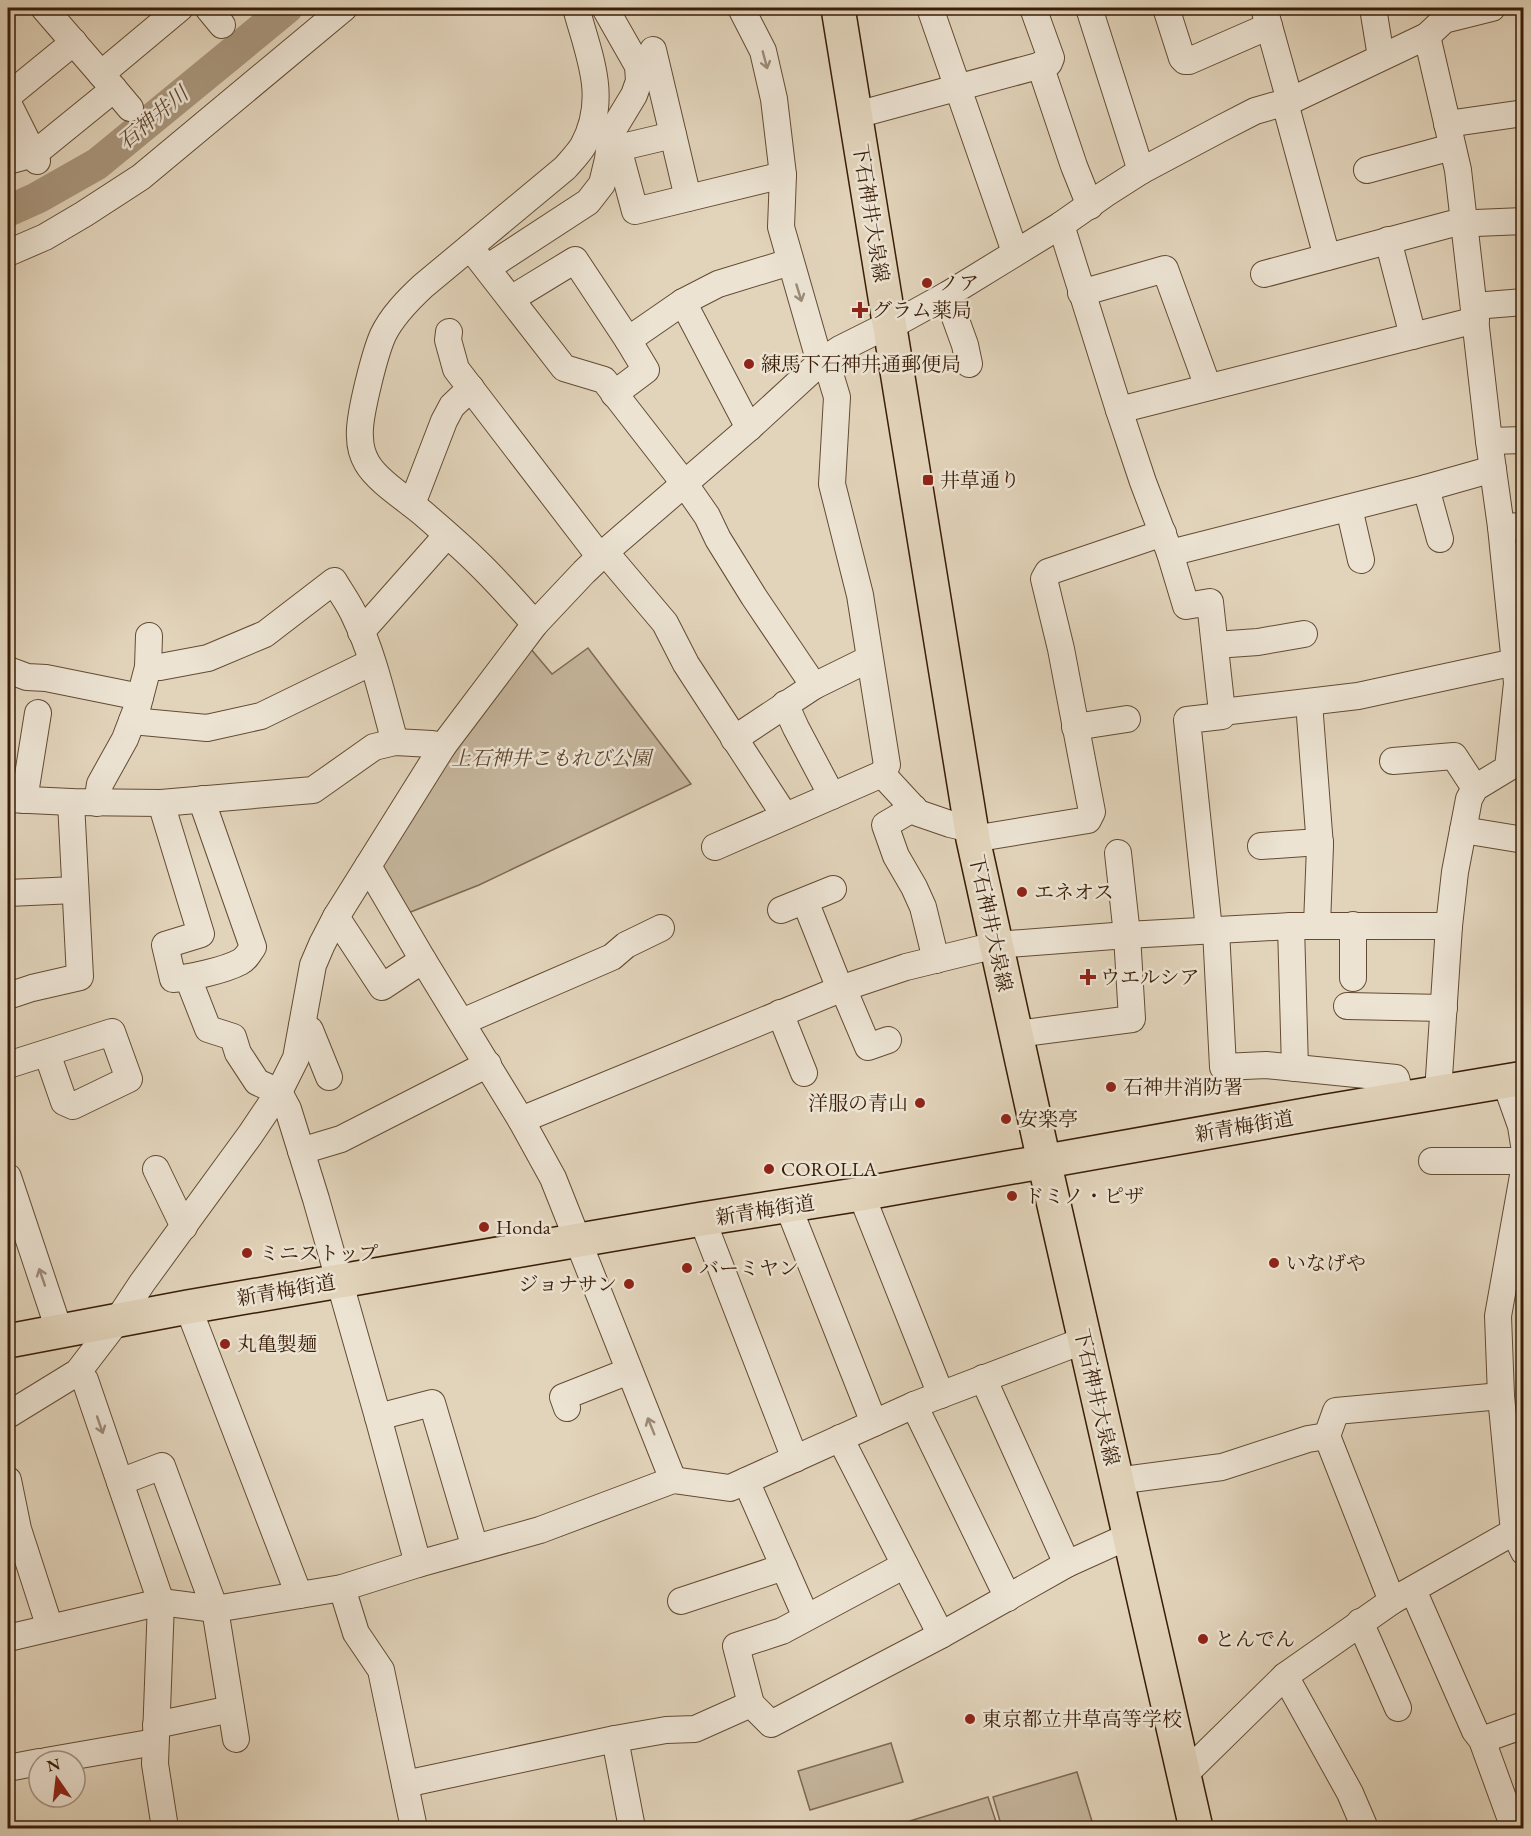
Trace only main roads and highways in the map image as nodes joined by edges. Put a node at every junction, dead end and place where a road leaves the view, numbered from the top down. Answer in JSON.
{"nodes":[{"id":1,"x":838,"y":8,"type":"edge"},
{"id":2,"x":1514,"y":1080,"type":"edge"},
{"id":3,"x":1044,"y":1161,"type":"junction"},
{"id":4,"x":8,"y":1341,"type":"edge"},
{"id":5,"x":1196,"y":1828,"type":"edge"}],
"edges":[{"from":1,"to":3,"type":"main road","name":"下石神井大泉線"},
{"from":2,"to":3,"type":"main road","name":"新青梅街道"},
{"from":3,"to":4,"type":"main road","name":"新青梅街道"},
{"from":3,"to":5,"type":"main road","name":"下石神井大泉線"}]}
